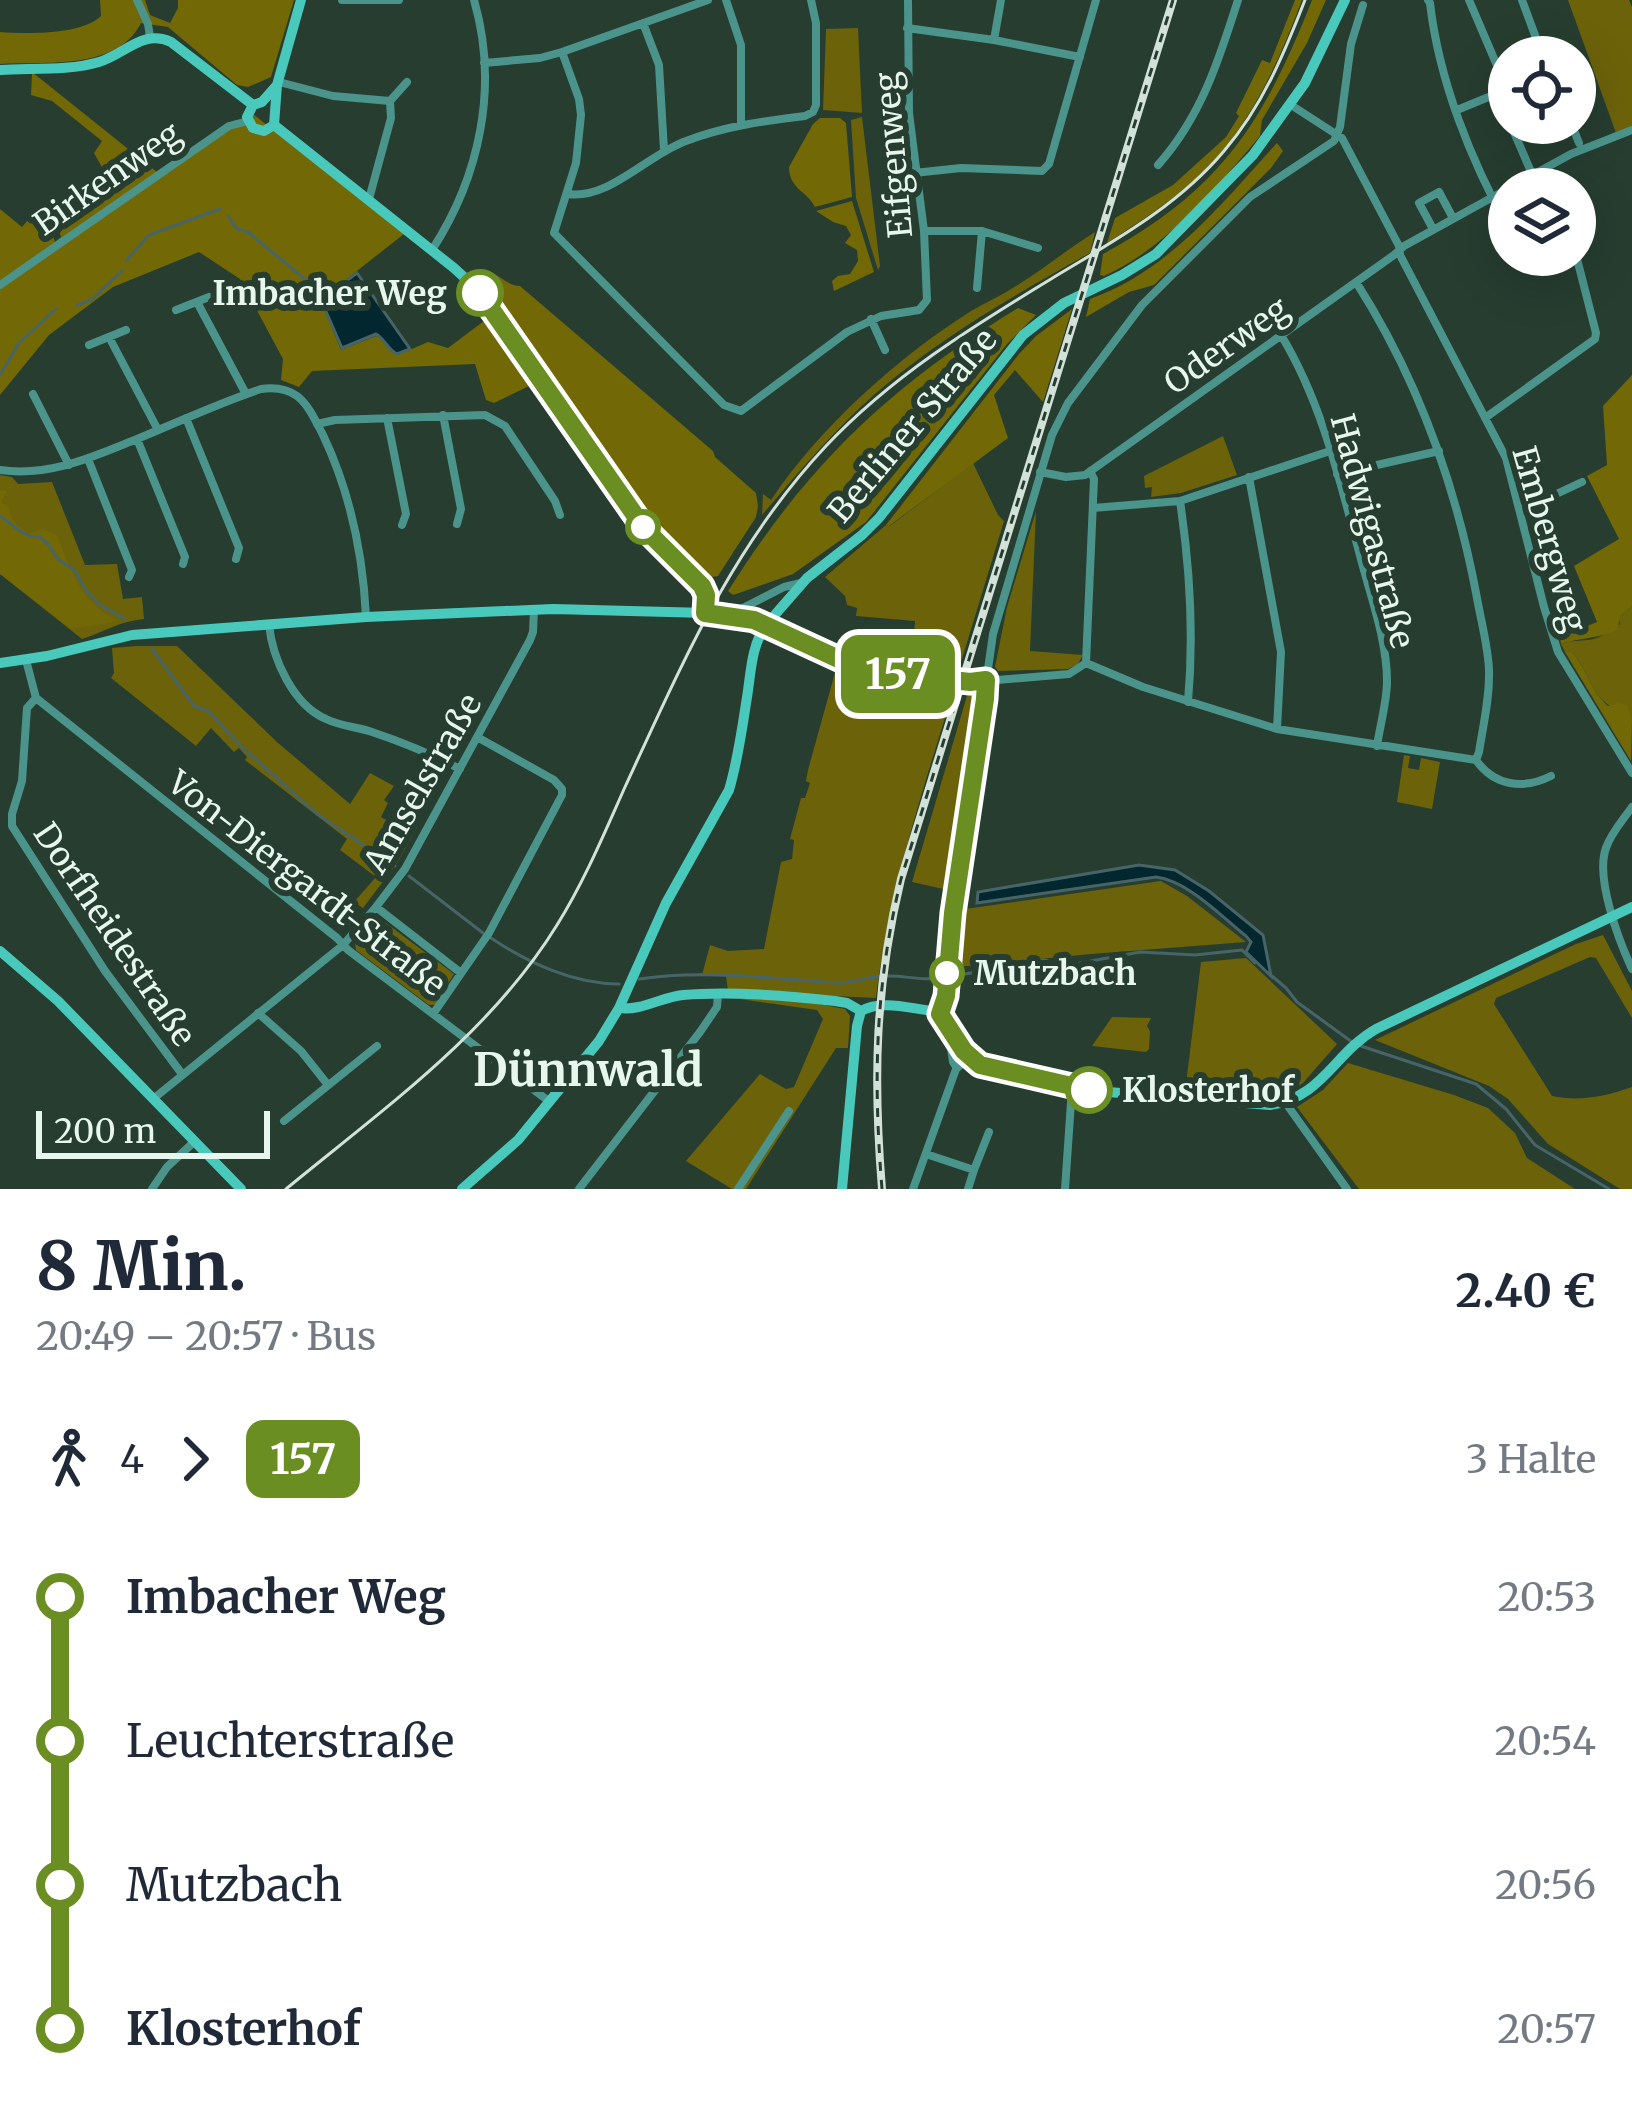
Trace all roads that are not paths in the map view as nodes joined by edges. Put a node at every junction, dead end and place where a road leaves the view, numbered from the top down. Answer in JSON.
{"nodes":[{"id":1,"x":137,"y":0,"type":"edge"},
{"id":2,"x":302,"y":0,"type":"edge"},
{"id":3,"x":342,"y":0,"type":"edge"},
{"id":4,"x":399,"y":0,"type":"edge"},
{"id":5,"x":474,"y":0,"type":"edge"},
{"id":6,"x":708,"y":0,"type":"edge"},
{"id":7,"x":726,"y":0,"type":"edge"},
{"id":8,"x":811,"y":0,"type":"edge"},
{"id":9,"x":908,"y":0,"type":"edge"},
{"id":10,"x":1001,"y":0,"type":"edge"},
{"id":11,"x":1096,"y":0,"type":"edge"},
{"id":12,"x":1238,"y":0,"type":"edge"},
{"id":13,"x":1345,"y":0,"type":"edge"},
{"id":14,"x":1428,"y":0,"type":"edge"},
{"id":15,"x":1469,"y":0,"type":"edge"},
{"id":16,"x":1522,"y":0,"type":"edge"},
{"id":17,"x":1363,"y":5,"type":"dead end"},
{"id":18,"x":643,"y":23,"type":"junction"},
{"id":19,"x":907,"y":28,"type":"junction"},
{"id":20,"x":1535,"y":36,"type":"edge"},
{"id":21,"x":150,"y":37,"type":"junction"},
{"id":22,"x":994,"y":40,"type":"junction"},
{"id":23,"x":1488,"y":43,"type":"edge"},
{"id":24,"x":562,"y":52,"type":"junction"},
{"id":25,"x":1080,"y":57,"type":"junction"},
{"id":26,"x":484,"y":63,"type":"junction"},
{"id":27,"x":0,"y":70,"type":"edge"},
{"id":28,"x":407,"y":82,"type":"dead end"},
{"id":29,"x":278,"y":83,"type":"junction"},
{"id":30,"x":1488,"y":97,"type":"edge"},
{"id":31,"x":389,"y":101,"type":"junction"},
{"id":32,"x":257,"y":103,"type":"junction"},
{"id":33,"x":1291,"y":105,"type":"junction"},
{"id":34,"x":274,"y":109,"type":"junction"},
{"id":35,"x":1457,"y":110,"type":"junction"},
{"id":36,"x":248,"y":122,"type":"junction"},
{"id":37,"x":742,"y":124,"type":"junction"},
{"id":38,"x":274,"y":125,"type":"junction"},
{"id":39,"x":1632,"y":130,"type":"edge"},
{"id":40,"x":1338,"y":134,"type":"junction"},
{"id":41,"x":664,"y":150,"type":"junction"},
{"id":42,"x":1158,"y":165,"type":"dead end"},
{"id":43,"x":1543,"y":168,"type":"edge"},
{"id":44,"x":914,"y":173,"type":"junction"},
{"id":45,"x":1488,"y":186,"type":"edge"},
{"id":46,"x":568,"y":194,"type":"junction"},
{"id":47,"x":368,"y":199,"type":"junction"},
{"id":48,"x":1488,"y":200,"type":"edge"},
{"id":49,"x":1453,"y":218,"type":"junction"},
{"id":50,"x":1433,"y":229,"type":"junction"},
{"id":51,"x":924,"y":231,"type":"junction"},
{"id":52,"x":982,"y":231,"type":"junction"},
{"id":53,"x":1038,"y":248,"type":"dead end"},
{"id":54,"x":432,"y":250,"type":"junction"},
{"id":55,"x":1400,"y":250,"type":"junction"},
{"id":56,"x":1581,"y":276,"type":"edge"},
{"id":57,"x":1356,"y":282,"type":"junction"},
{"id":58,"x":0,"y":285,"type":"edge"},
{"id":59,"x":977,"y":288,"type":"dead end"},
{"id":60,"x":209,"y":297,"type":"dead end"},
{"id":61,"x":196,"y":302,"type":"junction"},
{"id":62,"x":176,"y":310,"type":"dead end"},
{"id":63,"x":871,"y":320,"type":"junction"},
{"id":64,"x":126,"y":330,"type":"dead end"},
{"id":65,"x":1281,"y":335,"type":"junction"},
{"id":66,"x":109,"y":337,"type":"junction"},
{"id":67,"x":89,"y":345,"type":"dead end"},
{"id":68,"x":885,"y":350,"type":"dead end"},
{"id":69,"x":33,"y":394,"type":"dead end"},
{"id":70,"x":246,"y":394,"type":"junction"},
{"id":71,"x":443,"y":416,"type":"junction"},
{"id":72,"x":186,"y":418,"type":"junction"},
{"id":73,"x":387,"y":418,"type":"junction"},
{"id":74,"x":1485,"y":418,"type":"junction"},
{"id":75,"x":317,"y":424,"type":"junction"},
{"id":76,"x":158,"y":430,"type":"junction"},
{"id":77,"x":137,"y":439,"type":"junction"},
{"id":78,"x":1330,"y":451,"type":"junction"},
{"id":79,"x":1439,"y":451,"type":"junction"},
{"id":80,"x":88,"y":459,"type":"junction"},
{"id":81,"x":69,"y":465,"type":"junction"},
{"id":82,"x":0,"y":470,"type":"edge"},
{"id":83,"x":1090,"y":471,"type":"junction"},
{"id":84,"x":1040,"y":472,"type":"junction"},
{"id":85,"x":1337,"y":474,"type":"junction"},
{"id":86,"x":1249,"y":477,"type":"junction"},
{"id":87,"x":1582,"y":482,"type":"dead end"},
{"id":88,"x":1180,"y":501,"type":"junction"},
{"id":89,"x":1093,"y":508,"type":"junction"},
{"id":90,"x":1520,"y":511,"type":"junction"},
{"id":91,"x":560,"y":515,"type":"dead end"},
{"id":92,"x":457,"y":524,"type":"dead end"},
{"id":93,"x":402,"y":526,"type":"dead end"},
{"id":94,"x":236,"y":559,"type":"dead end"},
{"id":95,"x":183,"y":564,"type":"dead end"},
{"id":96,"x":129,"y":577,"type":"dead end"},
{"id":97,"x":803,"y":583,"type":"junction"},
{"id":98,"x":534,"y":610,"type":"junction"},
{"id":99,"x":705,"y":613,"type":"junction"},
{"id":100,"x":729,"y":615,"type":"junction"},
{"id":101,"x":366,"y":616,"type":"junction"},
{"id":102,"x":269,"y":623,"type":"junction"},
{"id":103,"x":766,"y":625,"type":"junction"},
{"id":104,"x":26,"y":660,"type":"junction"},
{"id":105,"x":0,"y":663,"type":"edge"},
{"id":106,"x":1086,"y":663,"type":"junction"},
{"id":107,"x":986,"y":680,"type":"junction"},
{"id":108,"x":36,"y":698,"type":"junction"},
{"id":109,"x":1188,"y":702,"type":"junction"},
{"id":110,"x":1277,"y":729,"type":"junction"},
{"id":111,"x":477,"y":737,"type":"junction"},
{"id":112,"x":1377,"y":746,"type":"junction"},
{"id":113,"x":1476,"y":760,"type":"junction"},
{"id":114,"x":460,"y":769,"type":"junction"},
{"id":115,"x":1632,"y":773,"type":"edge"},
{"id":116,"x":1551,"y":776,"type":"dead end"},
{"id":117,"x":1632,"y":807,"type":"edge"},
{"id":118,"x":376,"y":908,"type":"junction"},
{"id":119,"x":1632,"y":908,"type":"edge"},
{"id":120,"x":1612,"y":917,"type":"junction"},
{"id":121,"x":343,"y":945,"type":"junction"},
{"id":122,"x":0,"y":951,"type":"edge"},
{"id":123,"x":1632,"y":969,"type":"edge"},
{"id":124,"x":461,"y":973,"type":"junction"},
{"id":125,"x":718,"y":995,"type":"junction"},
{"id":126,"x":619,"y":1008,"type":"junction"},
{"id":127,"x":861,"y":1010,"type":"junction"},
{"id":128,"x":258,"y":1013,"type":"junction"},
{"id":129,"x":433,"y":1014,"type":"junction"},
{"id":130,"x":944,"y":1020,"type":"junction"},
{"id":131,"x":377,"y":1046,"type":"dead end"},
{"id":132,"x":969,"y":1057,"type":"junction"},
{"id":133,"x":957,"y":1068,"type":"junction"},
{"id":134,"x":182,"y":1074,"type":"junction"},
{"id":135,"x":328,"y":1085,"type":"junction"},
{"id":136,"x":1072,"y":1088,"type":"junction"},
{"id":137,"x":153,"y":1099,"type":"junction"},
{"id":138,"x":550,"y":1102,"type":"junction"},
{"id":139,"x":1285,"y":1102,"type":"junction"},
{"id":140,"x":789,"y":1112,"type":"dead end"},
{"id":141,"x":284,"y":1121,"type":"dead end"},
{"id":142,"x":988,"y":1132,"type":"dead end"},
{"id":143,"x":195,"y":1141,"type":"junction"},
{"id":144,"x":926,"y":1154,"type":"junction"},
{"id":145,"x":974,"y":1170,"type":"junction"},
{"id":146,"x":152,"y":1189,"type":"edge"},
{"id":147,"x":241,"y":1189,"type":"edge"},
{"id":148,"x":462,"y":1189,"type":"edge"},
{"id":149,"x":580,"y":1189,"type":"edge"},
{"id":150,"x":738,"y":1189,"type":"edge"},
{"id":151,"x":842,"y":1189,"type":"edge"},
{"id":152,"x":913,"y":1189,"type":"edge"},
{"id":153,"x":968,"y":1189,"type":"edge"},
{"id":154,"x":1065,"y":1189,"type":"edge"},
{"id":155,"x":1347,"y":1189,"type":"edge"}],
"edges":[{"from":1,"to":21,"type":"street"},
{"from":2,"to":29,"type":"main road"},
{"from":3,"to":4,"type":"street"},
{"from":5,"to":26,"type":"street"},
{"from":6,"to":18,"type":"street"},
{"from":7,"to":37,"type":"street"},
{"from":8,"to":37,"type":"street"},
{"from":9,"to":19,"type":"street","name":"Eifgenweg"},
{"from":10,"to":22,"type":"street"},
{"from":11,"to":25,"type":"street"},
{"from":12,"to":42,"type":"street"},
{"from":13,"to":33,"type":"main road","name":"Berliner Straße"},
{"from":14,"to":35,"type":"street"},
{"from":15,"to":23,"type":"street"},
{"from":16,"to":20,"type":"street"},
{"from":17,"to":40,"type":"street"},
{"from":18,"to":24,"type":"street"},
{"from":18,"to":41,"type":"street"},
{"from":19,"to":22,"type":"street"},
{"from":19,"to":44,"type":"street","name":"Eifgenweg"},
{"from":21,"to":27,"type":"main road"},
{"from":21,"to":32,"type":"main road"},
{"from":22,"to":25,"type":"street"},
{"from":24,"to":26,"type":"street"},
{"from":24,"to":46,"type":"street"},
{"from":25,"to":44,"type":"street"},
{"from":26,"to":54,"type":"street"},
{"from":28,"to":31,"type":"street"},
{"from":29,"to":31,"type":"street"},
{"from":29,"to":32,"type":"main road"},
{"from":29,"to":34,"type":"main road"},
{"from":30,"to":35,"type":"street"},
{"from":31,"to":47,"type":"street"},
{"from":32,"to":34,"type":"main road"},
{"from":32,"to":36,"type":"main road"},
{"from":33,"to":40,"type":"street"},
{"from":33,"to":97,"type":"main road","name":"Berliner Straße"},
{"from":34,"to":38,"type":"main road"},
{"from":35,"to":45,"type":"street"},
{"from":36,"to":38,"type":"main road"},
{"from":36,"to":58,"type":"street","name":"Birkenweg"},
{"from":37,"to":41,"type":"street"},
{"from":38,"to":47,"type":"main road"},
{"from":39,"to":43,"type":"street","name":"Oderweg"},
{"from":40,"to":55,"type":"street","name":"Embergweg"},
{"from":40,"to":84,"type":"street"},
{"from":41,"to":46,"type":"street"},
{"from":44,"to":51,"type":"street","name":"Eifgenweg"},
{"from":46,"to":63,"type":"street"},
{"from":47,"to":54,"type":"main road"},
{"from":48,"to":49,"type":"street","name":"Oderweg"},
{"from":49,"to":50,"type":"street","name":"Oderweg"},
{"from":49,"to":50,"type":"street"},
{"from":50,"to":55,"type":"street","name":"Oderweg"},
{"from":51,"to":52,"type":"street"},
{"from":51,"to":63,"type":"street","name":"Eifgenweg"},
{"from":52,"to":53,"type":"street"},
{"from":52,"to":59,"type":"street"},
{"from":54,"to":99,"type":"main road"},
{"from":55,"to":57,"type":"street","name":"Oderweg"},
{"from":55,"to":74,"type":"street","name":"Embergweg"},
{"from":56,"to":74,"type":"street"},
{"from":57,"to":65,"type":"street","name":"Oderweg"},
{"from":57,"to":79,"type":"street"},
{"from":60,"to":61,"type":"street"},
{"from":61,"to":62,"type":"street"},
{"from":61,"to":70,"type":"street"},
{"from":63,"to":68,"type":"street"},
{"from":64,"to":66,"type":"street"},
{"from":65,"to":78,"type":"street","name":"Hadwigastraße"},
{"from":65,"to":83,"type":"street","name":"Oderweg"},
{"from":66,"to":67,"type":"street"},
{"from":66,"to":76,"type":"street"},
{"from":69,"to":81,"type":"street"},
{"from":70,"to":72,"type":"street"},
{"from":70,"to":75,"type":"street"},
{"from":71,"to":73,"type":"street"},
{"from":71,"to":91,"type":"street"},
{"from":71,"to":92,"type":"street"},
{"from":72,"to":76,"type":"street"},
{"from":72,"to":94,"type":"street"},
{"from":73,"to":75,"type":"street"},
{"from":73,"to":93,"type":"street"},
{"from":74,"to":90,"type":"street","name":"Embergweg"},
{"from":75,"to":101,"type":"street"},
{"from":76,"to":77,"type":"street"},
{"from":77,"to":80,"type":"street"},
{"from":77,"to":95,"type":"street"},
{"from":78,"to":85,"type":"street","name":"Hadwigastraße"},
{"from":78,"to":86,"type":"street"},
{"from":79,"to":85,"type":"street"},
{"from":79,"to":113,"type":"street"},
{"from":80,"to":81,"type":"street"},
{"from":80,"to":96,"type":"street"},
{"from":81,"to":82,"type":"street"},
{"from":83,"to":84,"type":"street"},
{"from":83,"to":89,"type":"street"},
{"from":84,"to":107,"type":"street"},
{"from":85,"to":112,"type":"street","name":"Hadwigastraße"},
{"from":86,"to":88,"type":"street"},
{"from":86,"to":110,"type":"street"},
{"from":87,"to":90,"type":"street"},
{"from":88,"to":89,"type":"street"},
{"from":88,"to":109,"type":"street"},
{"from":89,"to":106,"type":"street"},
{"from":90,"to":115,"type":"street","name":"Embergweg"},
{"from":97,"to":100,"type":"street"},
{"from":97,"to":103,"type":"main road","name":"Berliner Straße"},
{"from":98,"to":99,"type":"main road"},
{"from":98,"to":101,"type":"main road"},
{"from":98,"to":111,"type":"street","name":"Amselstraße"},
{"from":99,"to":100,"type":"main road"},
{"from":100,"to":103,"type":"main road"},
{"from":101,"to":102,"type":"main road"},
{"from":102,"to":104,"type":"main road"},
{"from":102,"to":114,"type":"street"},
{"from":103,"to":107,"type":"street"},
{"from":103,"to":126,"type":"main road","name":"Berliner Straße"},
{"from":104,"to":105,"type":"main road"},
{"from":104,"to":108,"type":"street"},
{"from":106,"to":107,"type":"street"},
{"from":106,"to":109,"type":"street"},
{"from":107,"to":130,"type":"street"},
{"from":108,"to":121,"type":"street","name":"Von-Diergardt-Straße"},
{"from":108,"to":134,"type":"street","name":"Dorfheidestraße"},
{"from":109,"to":110,"type":"street"},
{"from":110,"to":112,"type":"street"},
{"from":111,"to":114,"type":"street","name":"Amselstraße"},
{"from":111,"to":124,"type":"street"},
{"from":112,"to":113,"type":"street"},
{"from":113,"to":116,"type":"street"},
{"from":114,"to":118,"type":"street","name":"Amselstraße"},
{"from":117,"to":120,"type":"street"},
{"from":118,"to":121,"type":"street","name":"Amselstraße"},
{"from":118,"to":124,"type":"street","name":"Von-Diergardt-Straße"},
{"from":119,"to":120,"type":"main road"},
{"from":120,"to":123,"type":"street"},
{"from":120,"to":139,"type":"main road"},
{"from":121,"to":128,"type":"street","name":"Amselstraße"},
{"from":121,"to":129,"type":"street","name":"Von-Diergardt-Straße"},
{"from":122,"to":137,"type":"main road"},
{"from":124,"to":129,"type":"street"},
{"from":125,"to":126,"type":"main road"},
{"from":125,"to":127,"type":"main road"},
{"from":125,"to":149,"type":"street"},
{"from":126,"to":138,"type":"main road","name":"Berliner Straße"},
{"from":127,"to":130,"type":"main road"},
{"from":127,"to":151,"type":"main road"},
{"from":128,"to":134,"type":"street","name":"Amselstraße"},
{"from":128,"to":135,"type":"street"},
{"from":129,"to":138,"type":"street","name":"Von-Diergardt-Straße"},
{"from":130,"to":132,"type":"main road"},
{"from":130,"to":133,"type":"street"},
{"from":131,"to":135,"type":"street"},
{"from":132,"to":133,"type":"street"},
{"from":132,"to":136,"type":"main road"},
{"from":133,"to":144,"type":"street"},
{"from":134,"to":137,"type":"street","name":"Amselstraße"},
{"from":135,"to":141,"type":"street"},
{"from":136,"to":139,"type":"main road"},
{"from":136,"to":154,"type":"street"},
{"from":137,"to":143,"type":"main road"},
{"from":138,"to":148,"type":"main road","name":"Berliner Straße"},
{"from":139,"to":155,"type":"street"},
{"from":140,"to":150,"type":"street"},
{"from":142,"to":145,"type":"street"},
{"from":143,"to":146,"type":"street"},
{"from":143,"to":147,"type":"main road"},
{"from":144,"to":145,"type":"street"},
{"from":144,"to":152,"type":"street"},
{"from":145,"to":153,"type":"street"}]}
